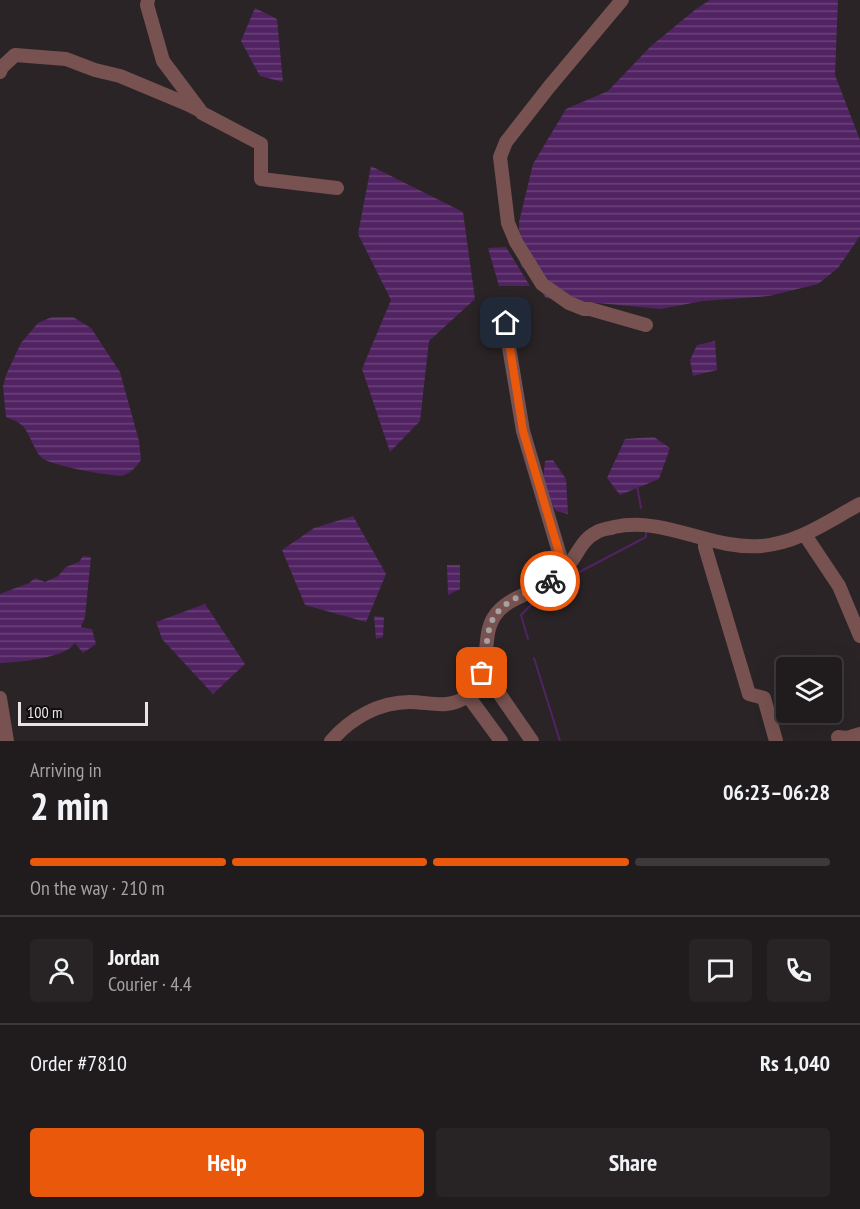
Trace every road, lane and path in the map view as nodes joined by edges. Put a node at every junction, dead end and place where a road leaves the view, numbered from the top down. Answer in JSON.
{"nodes":[{"id":1,"x":148,"y":0,"type":"edge"},
{"id":2,"x":622,"y":0,"type":"edge"},
{"id":3,"x":0,"y":52,"type":"edge"},
{"id":4,"x":15,"y":55,"type":"junction"},
{"id":5,"x":0,"y":72,"type":"edge"},
{"id":6,"x":202,"y":113,"type":"junction"},
{"id":7,"x":337,"y":188,"type":"dead end"},
{"id":8,"x":506,"y":323,"type":"dead end"},
{"id":9,"x":646,"y":325,"type":"dead end"},
{"id":10,"x":860,"y":504,"type":"edge"},
{"id":11,"x":805,"y":535,"type":"junction"},
{"id":12,"x":705,"y":540,"type":"junction"},
{"id":13,"x":564,"y":569,"type":"junction"},
{"id":14,"x":860,"y":636,"type":"edge"},
{"id":15,"x":483,"y":670,"type":"junction"},
{"id":16,"x":468,"y":696,"type":"junction"},
{"id":17,"x":0,"y":698,"type":"edge"},
{"id":18,"x":860,"y":734,"type":"edge"},
{"id":19,"x":7,"y":741,"type":"edge"},
{"id":20,"x":331,"y":741,"type":"edge"},
{"id":21,"x":501,"y":741,"type":"edge"},
{"id":22,"x":532,"y":741,"type":"edge"},
{"id":23,"x":776,"y":741,"type":"edge"},
{"id":24,"x":838,"y":741,"type":"edge"}],
"edges":[{"from":1,"to":6,"type":"street"},
{"from":2,"to":9,"type":"street"},
{"from":3,"to":4,"type":"street"},
{"from":4,"to":5,"type":"street"},
{"from":4,"to":6,"type":"street"},
{"from":6,"to":7,"type":"street"},
{"from":8,"to":13,"type":"street"},
{"from":10,"to":11,"type":"street"},
{"from":11,"to":12,"type":"street"},
{"from":11,"to":14,"type":"street"},
{"from":12,"to":13,"type":"street"},
{"from":12,"to":23,"type":"street"},
{"from":13,"to":15,"type":"street"},
{"from":15,"to":16,"type":"street"},
{"from":15,"to":22,"type":"street"},
{"from":16,"to":20,"type":"street"},
{"from":16,"to":21,"type":"street"},
{"from":17,"to":19,"type":"street"},
{"from":18,"to":24,"type":"street"}]}
